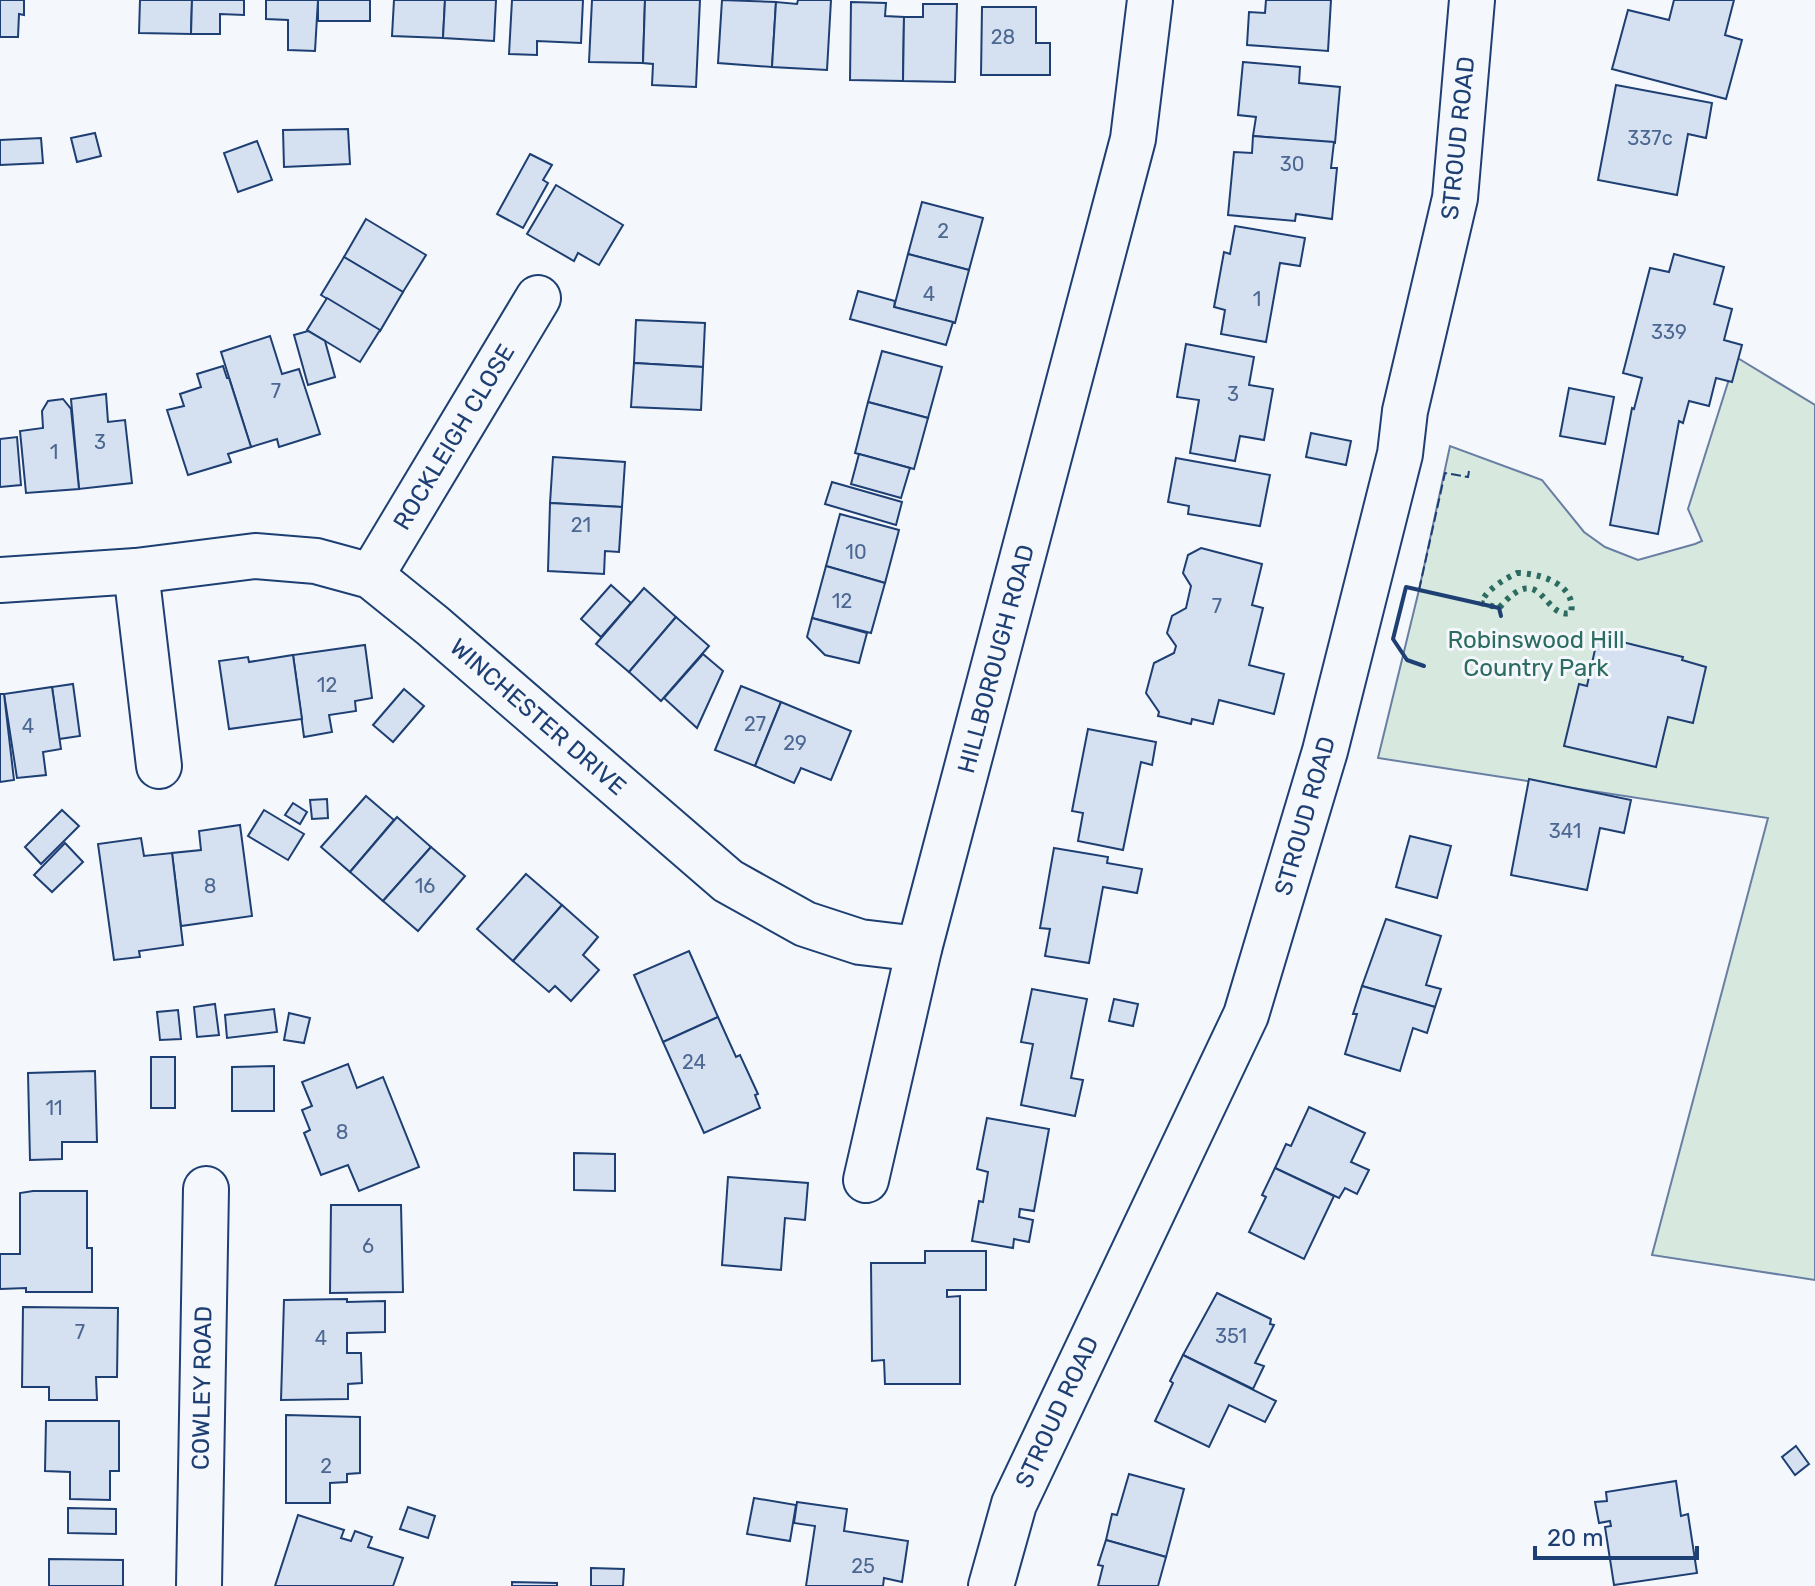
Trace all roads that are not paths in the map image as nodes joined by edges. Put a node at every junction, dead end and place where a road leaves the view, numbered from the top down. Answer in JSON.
{"nodes":[{"id":1,"x":1150,"y":0,"type":"edge"},
{"id":2,"x":1472,"y":0,"type":"edge"},
{"id":3,"x":538,"y":298,"type":"dead end"},
{"id":4,"x":136,"y":571,"type":"junction"},
{"id":5,"x":371,"y":576,"type":"junction"},
{"id":6,"x":0,"y":580,"type":"edge"},
{"id":7,"x":159,"y":766,"type":"dead end"},
{"id":8,"x":919,"y":949,"type":"junction"},
{"id":9,"x":866,"y":1180,"type":"dead end"},
{"id":10,"x":206,"y":1189,"type":"dead end"},
{"id":11,"x":199,"y":1586,"type":"edge"},
{"id":12,"x":991,"y":1586,"type":"edge"}],
"edges":[{"from":1,"to":8,"type":"street","name":"HILLBOROUGH ROAD"},
{"from":2,"to":12,"type":"street","name":"STROUD ROAD"},
{"from":3,"to":5,"type":"street","name":"ROCKLEIGH CLOSE"},
{"from":4,"to":5,"type":"street","name":"WINCHESTER DRIVE"},
{"from":4,"to":6,"type":"street","name":"WINCHESTER DRIVE"},
{"from":4,"to":7,"type":"street"},
{"from":5,"to":8,"type":"street","name":"WINCHESTER DRIVE"},
{"from":8,"to":9,"type":"street","name":"HILLBOROUGH ROAD"},
{"from":10,"to":11,"type":"street","name":"COWLEY ROAD"}]}
